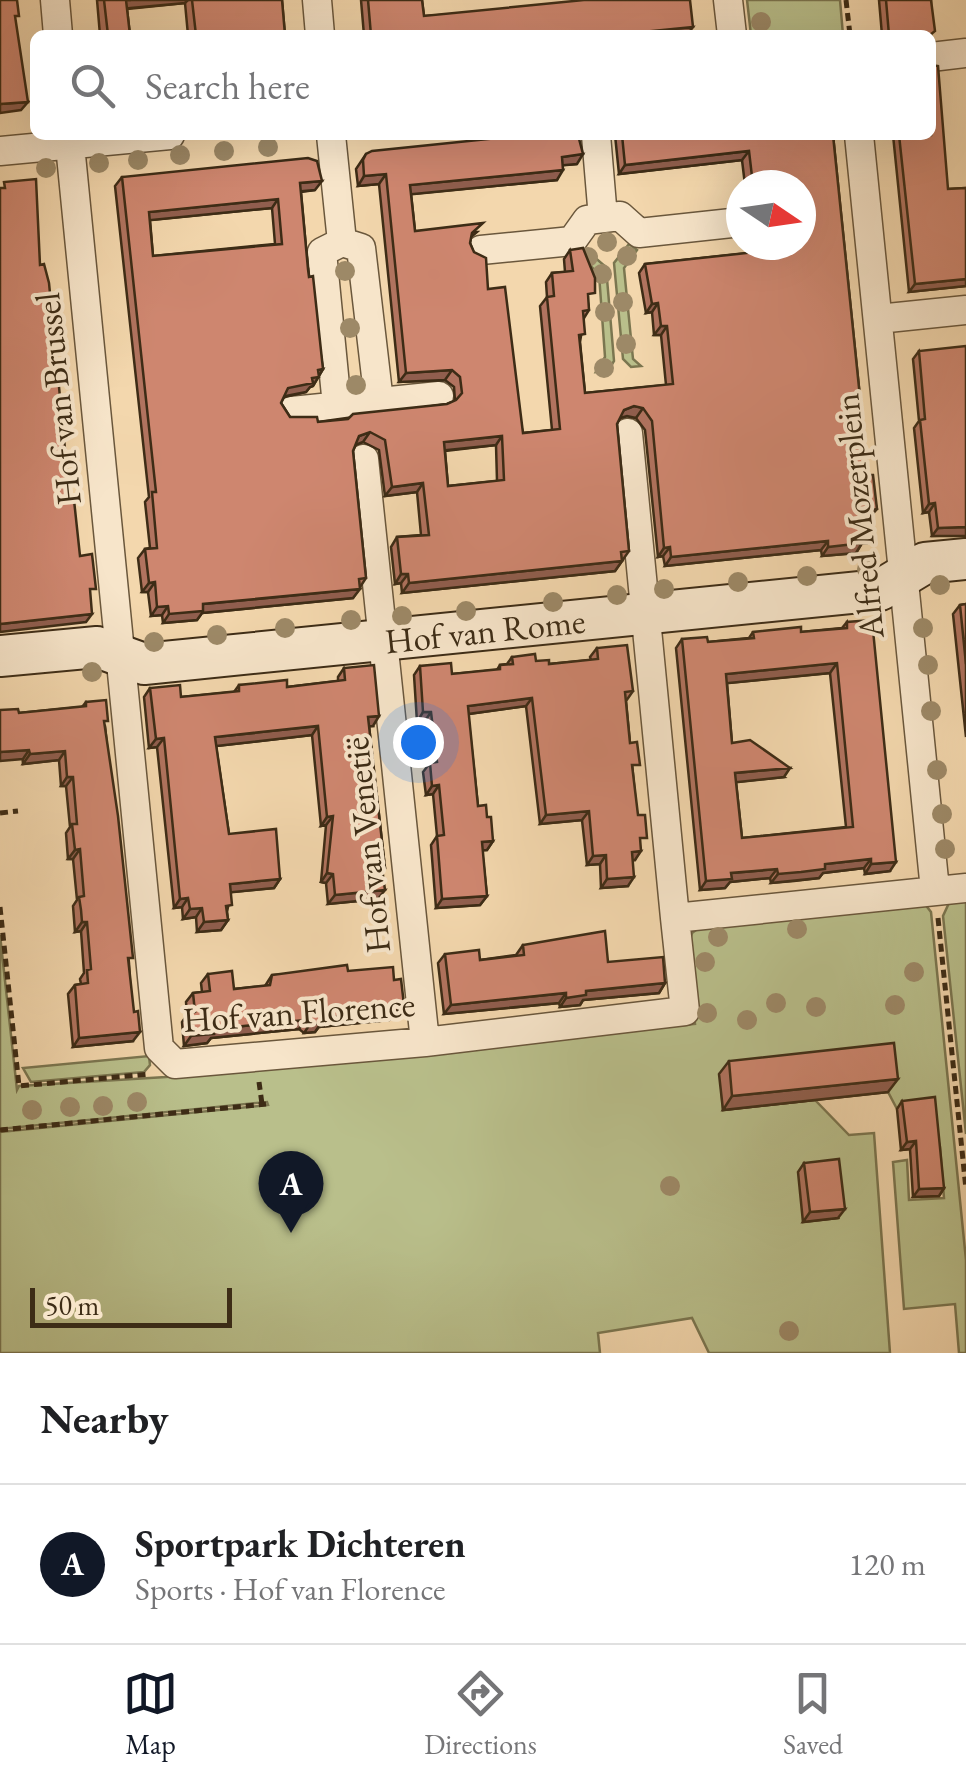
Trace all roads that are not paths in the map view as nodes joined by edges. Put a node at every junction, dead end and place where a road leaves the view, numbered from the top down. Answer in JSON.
{"nodes":[{"id":1,"x":54,"y":0,"type":"edge"},
{"id":2,"x":317,"y":0,"type":"edge"},
{"id":3,"x":728,"y":0,"type":"edge"},
{"id":4,"x":57,"y":30,"type":"edge"},
{"id":5,"x":320,"y":30,"type":"edge"},
{"id":6,"x":731,"y":30,"type":"edge"},
{"id":7,"x":966,"y":53,"type":"edge"},
{"id":8,"x":936,"y":56,"type":"edge"},
{"id":9,"x":70,"y":140,"type":"edge"},
{"id":10,"x":331,"y":140,"type":"edge"},
{"id":11,"x":596,"y":140,"type":"edge"},
{"id":12,"x":860,"y":140,"type":"edge"},
{"id":13,"x":0,"y":151,"type":"edge"},
{"id":14,"x":603,"y":218,"type":"junction"},
{"id":15,"x":726,"y":224,"type":"edge"},
{"id":16,"x":342,"y":242,"type":"junction"},
{"id":17,"x":481,"y":250,"type":"edge"},
{"id":18,"x":966,"y":310,"type":"edge"},
{"id":19,"x":878,"y":320,"type":"junction"},
{"id":20,"x":440,"y":396,"type":"dead end"},
{"id":21,"x":359,"y":408,"type":"junction"},
{"id":22,"x":292,"y":411,"type":"edge"},
{"id":23,"x":628,"y":434,"type":"dead end"},
{"id":24,"x":364,"y":459,"type":"dead end"},
{"id":25,"x":966,"y":559,"type":"edge"},
{"id":26,"x":902,"y":576,"type":"junction"},
{"id":27,"x":645,"y":615,"type":"junction"},
{"id":28,"x":384,"y":641,"type":"junction"},
{"id":29,"x":0,"y":656,"type":"edge"},
{"id":30,"x":122,"y":656,"type":"junction"},
{"id":31,"x":966,"y":888,"type":"edge"},
{"id":32,"x":934,"y":890,"type":"junction"},
{"id":33,"x":676,"y":918,"type":"junction"},
{"id":34,"x":424,"y":1042,"type":"junction"}],
"edges":[{"from":1,"to":4,"type":"street"},
{"from":2,"to":5,"type":"street"},
{"from":3,"to":6,"type":"street"},
{"from":7,"to":8,"type":"street"},
{"from":9,"to":13,"type":"street"},
{"from":9,"to":30,"type":"street","name":"Hof van Brussel"},
{"from":10,"to":16,"type":"street"},
{"from":11,"to":14,"type":"street"},
{"from":12,"to":19,"type":"street","name":"Alfred Mozerplein"},
{"from":14,"to":15,"type":"street"},
{"from":14,"to":17,"type":"street"},
{"from":16,"to":21,"type":"street"},
{"from":16,"to":21,"type":"street"},
{"from":18,"to":19,"type":"street"},
{"from":19,"to":26,"type":"street","name":"Alfred Mozerplein"},
{"from":20,"to":21,"type":"street"},
{"from":21,"to":22,"type":"street"},
{"from":23,"to":27,"type":"street","name":"Hof van Florence"},
{"from":24,"to":28,"type":"street","name":"Hof van Venetië"},
{"from":25,"to":26,"type":"street","name":"Hof van Rome"},
{"from":26,"to":27,"type":"street","name":"Hof van Rome"},
{"from":26,"to":32,"type":"street","name":"Alfred Mozerplein"},
{"from":27,"to":28,"type":"street","name":"Hof van Rome"},
{"from":27,"to":33,"type":"street","name":"Hof van Florence"},
{"from":28,"to":30,"type":"street","name":"Hof van Rome"},
{"from":28,"to":34,"type":"street","name":"Hof van Venetië"},
{"from":29,"to":30,"type":"street","name":"Hof van Rome"},
{"from":30,"to":34,"type":"street","name":"Hof van Florence"},
{"from":31,"to":32,"type":"street"},
{"from":32,"to":33,"type":"street"},
{"from":33,"to":34,"type":"street","name":"Hof van Florence"}]}
